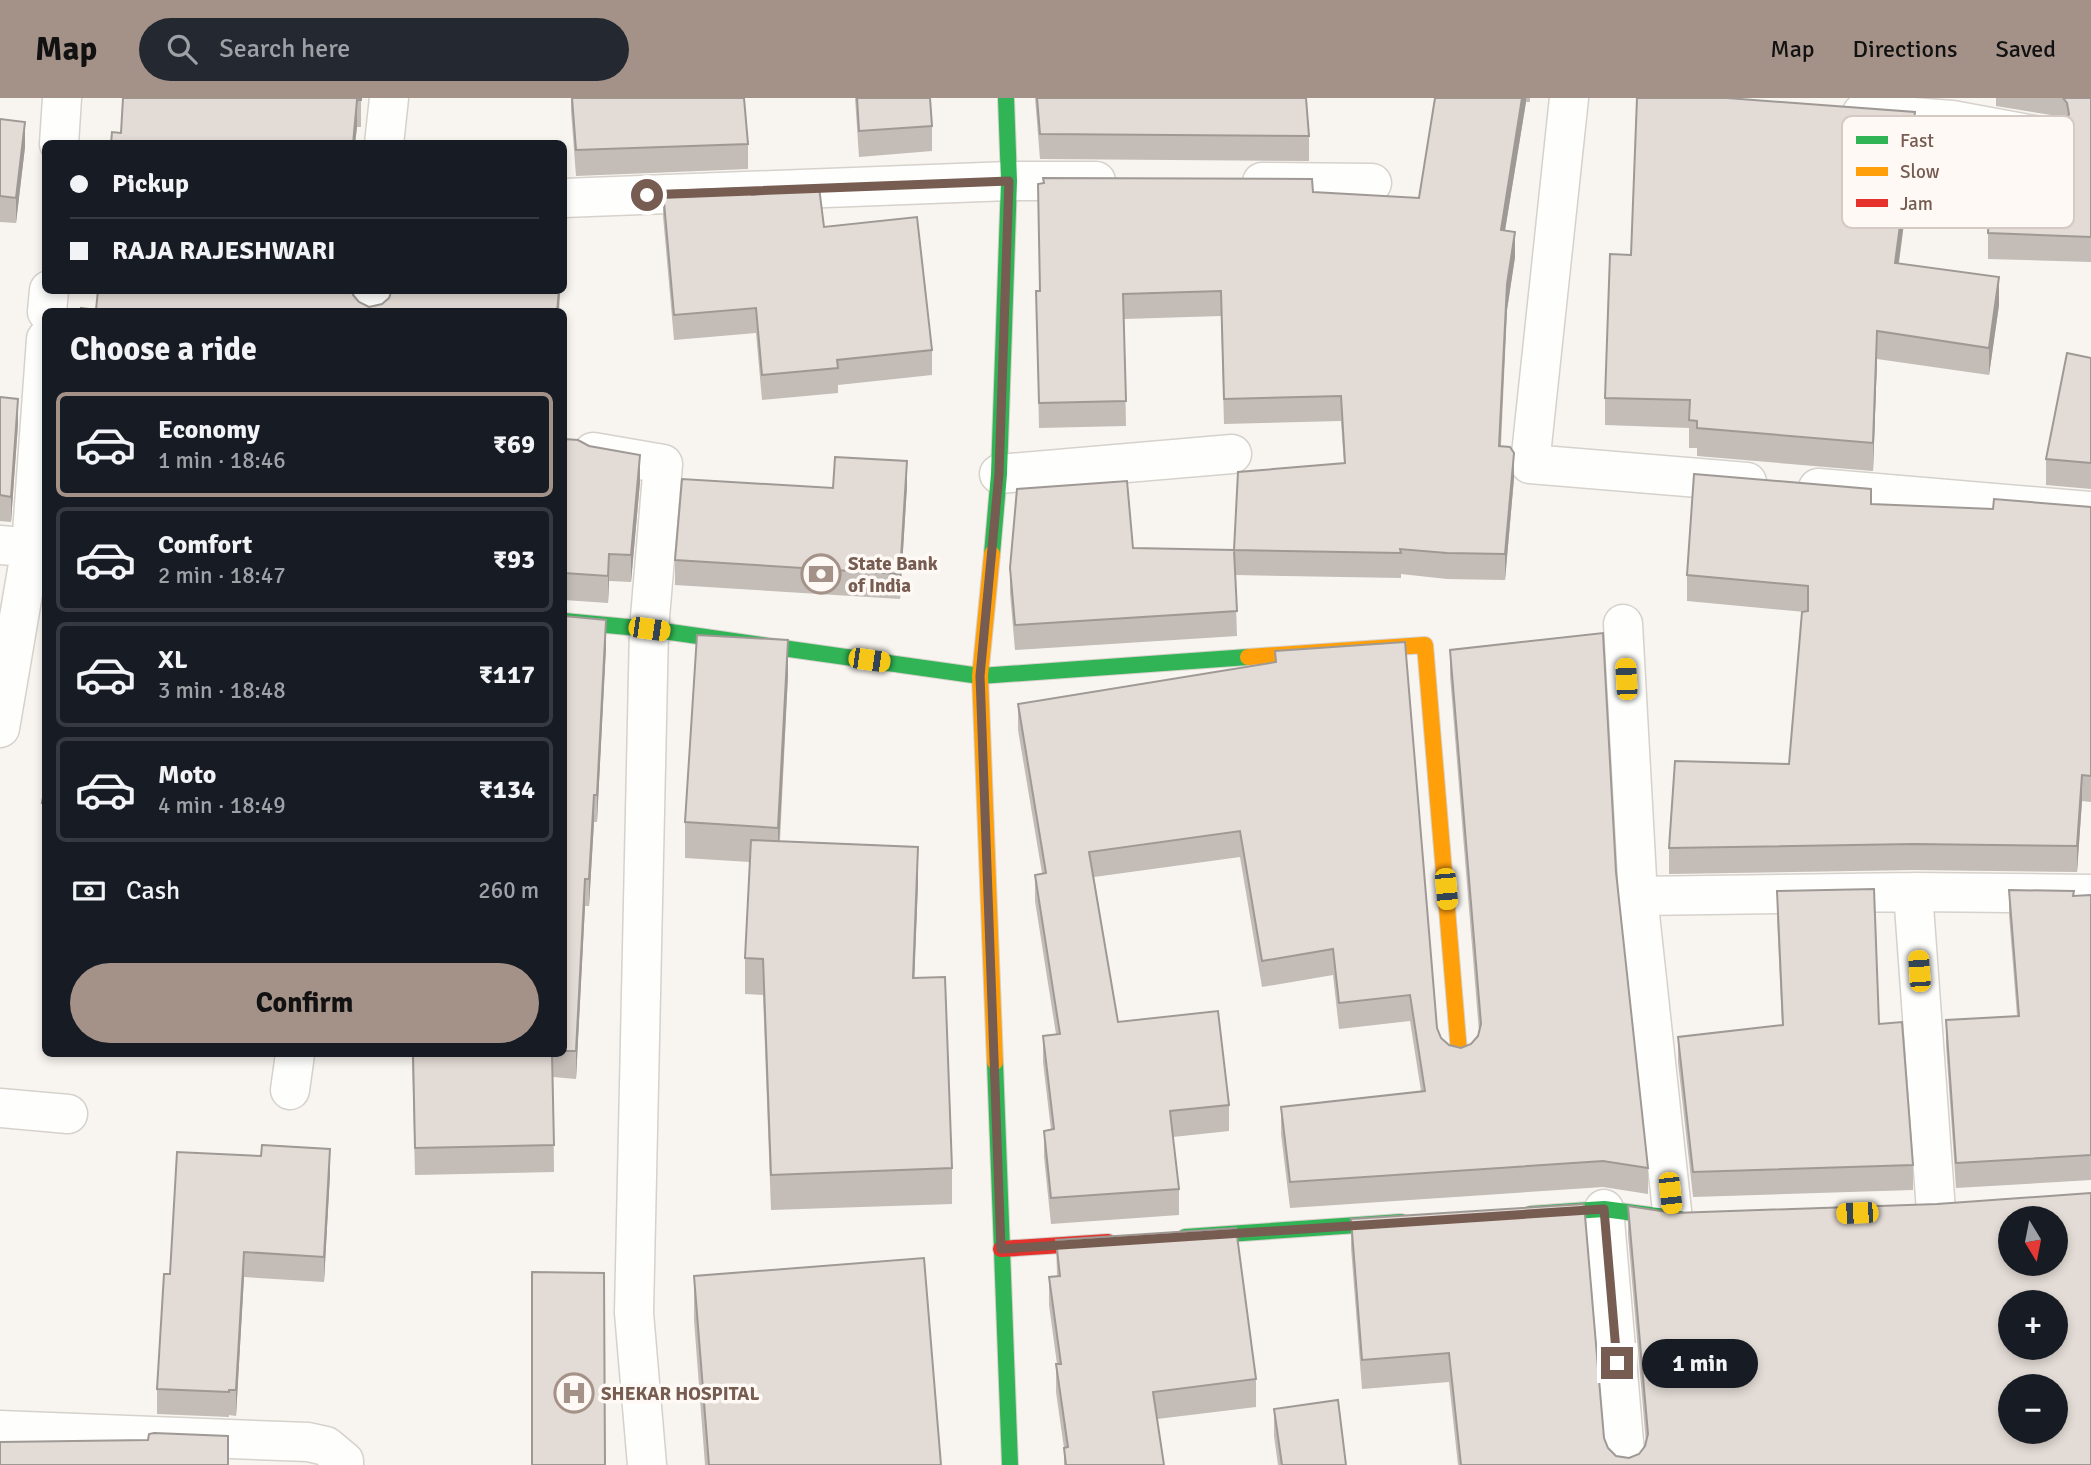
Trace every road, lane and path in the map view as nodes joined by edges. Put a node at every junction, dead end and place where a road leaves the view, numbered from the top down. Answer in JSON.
{"nodes":[{"id":1,"x":62,"y":98,"type":"edge"},
{"id":2,"x":388,"y":98,"type":"edge"},
{"id":3,"x":1006,"y":98,"type":"edge"},
{"id":4,"x":1569,"y":98,"type":"edge"},
{"id":5,"x":1954,"y":109,"type":"edge"},
{"id":6,"x":1827,"y":111,"type":"edge"},
{"id":7,"x":1977,"y":116,"type":"edge"},
{"id":8,"x":59,"y":140,"type":"edge"},
{"id":9,"x":384,"y":140,"type":"edge"},
{"id":10,"x":1009,"y":181,"type":"junction"},
{"id":11,"x":1134,"y":182,"type":"edge"},
{"id":12,"x":1232,"y":182,"type":"edge"},
{"id":13,"x":1372,"y":183,"type":"dead end"},
{"id":14,"x":567,"y":198,"type":"edge"},
{"id":15,"x":42,"y":379,"type":"edge"},
{"id":16,"x":593,"y":452,"type":"edge"},
{"id":17,"x":1232,"y":454,"type":"dead end"},
{"id":18,"x":999,"y":474,"type":"junction"},
{"id":19,"x":2091,"y":511,"type":"edge"},
{"id":20,"x":25,"y":547,"type":"edge"},
{"id":21,"x":567,"y":621,"type":"edge"},
{"id":22,"x":1623,"y":624,"type":"dead end"},
{"id":23,"x":649,"y":629,"type":"junction"},
{"id":24,"x":980,"y":676,"type":"junction"},
{"id":25,"x":0,"y":728,"type":"edge"},
{"id":26,"x":1913,"y":892,"type":"junction"},
{"id":27,"x":2091,"y":894,"type":"edge"},
{"id":28,"x":1638,"y":896,"type":"junction"},
{"id":29,"x":1459,"y":1052,"type":"edge"},
{"id":30,"x":0,"y":1108,"type":"edge"},
{"id":31,"x":68,"y":1114,"type":"dead end"},
{"id":32,"x":1604,"y":1209,"type":"junction"},
{"id":33,"x":1936,"y":1211,"type":"edge"},
{"id":34,"x":1508,"y":1215,"type":"edge"},
{"id":35,"x":1686,"y":1219,"type":"joint"},
{"id":36,"x":1412,"y":1222,"type":"edge"},
{"id":37,"x":1166,"y":1238,"type":"edge"},
{"id":38,"x":1125,"y":1241,"type":"edge"},
{"id":39,"x":1001,"y":1249,"type":"junction"},
{"id":40,"x":0,"y":1430,"type":"edge"},
{"id":41,"x":344,"y":1465,"type":"edge"},
{"id":42,"x":647,"y":1465,"type":"edge"},
{"id":43,"x":1010,"y":1465,"type":"edge"},
{"id":44,"x":1626,"y":1465,"type":"edge"}],
"edges":[{"from":1,"to":8,"type":"street"},
{"from":2,"to":9,"type":"street"},
{"from":3,"to":10,"type":"street"},
{"from":4,"to":19,"type":"street"},
{"from":5,"to":6,"type":"street"},
{"from":5,"to":7,"type":"street"},
{"from":10,"to":11,"type":"street"},
{"from":10,"to":14,"type":"street"},
{"from":10,"to":18,"type":"street"},
{"from":12,"to":13,"type":"street"},
{"from":15,"to":20,"type":"street"},
{"from":16,"to":23,"type":"street"},
{"from":17,"to":18,"type":"street"},
{"from":18,"to":24,"type":"street"},
{"from":20,"to":25,"type":"street"},
{"from":21,"to":23,"type":"street"},
{"from":22,"to":28,"type":"street"},
{"from":23,"to":24,"type":"street"},
{"from":23,"to":42,"type":"street"},
{"from":24,"to":29,"type":"street"},
{"from":24,"to":39,"type":"street"},
{"from":26,"to":27,"type":"street"},
{"from":26,"to":28,"type":"street"},
{"from":26,"to":33,"type":"street"},
{"from":28,"to":35,"type":"street"},
{"from":30,"to":31,"type":"street"},
{"from":32,"to":34,"type":"street"},
{"from":32,"to":35,"type":"street"},
{"from":32,"to":44,"type":"street"},
{"from":36,"to":37,"type":"street"},
{"from":38,"to":39,"type":"street"},
{"from":39,"to":43,"type":"street"},
{"from":40,"to":41,"type":"street"}]}
